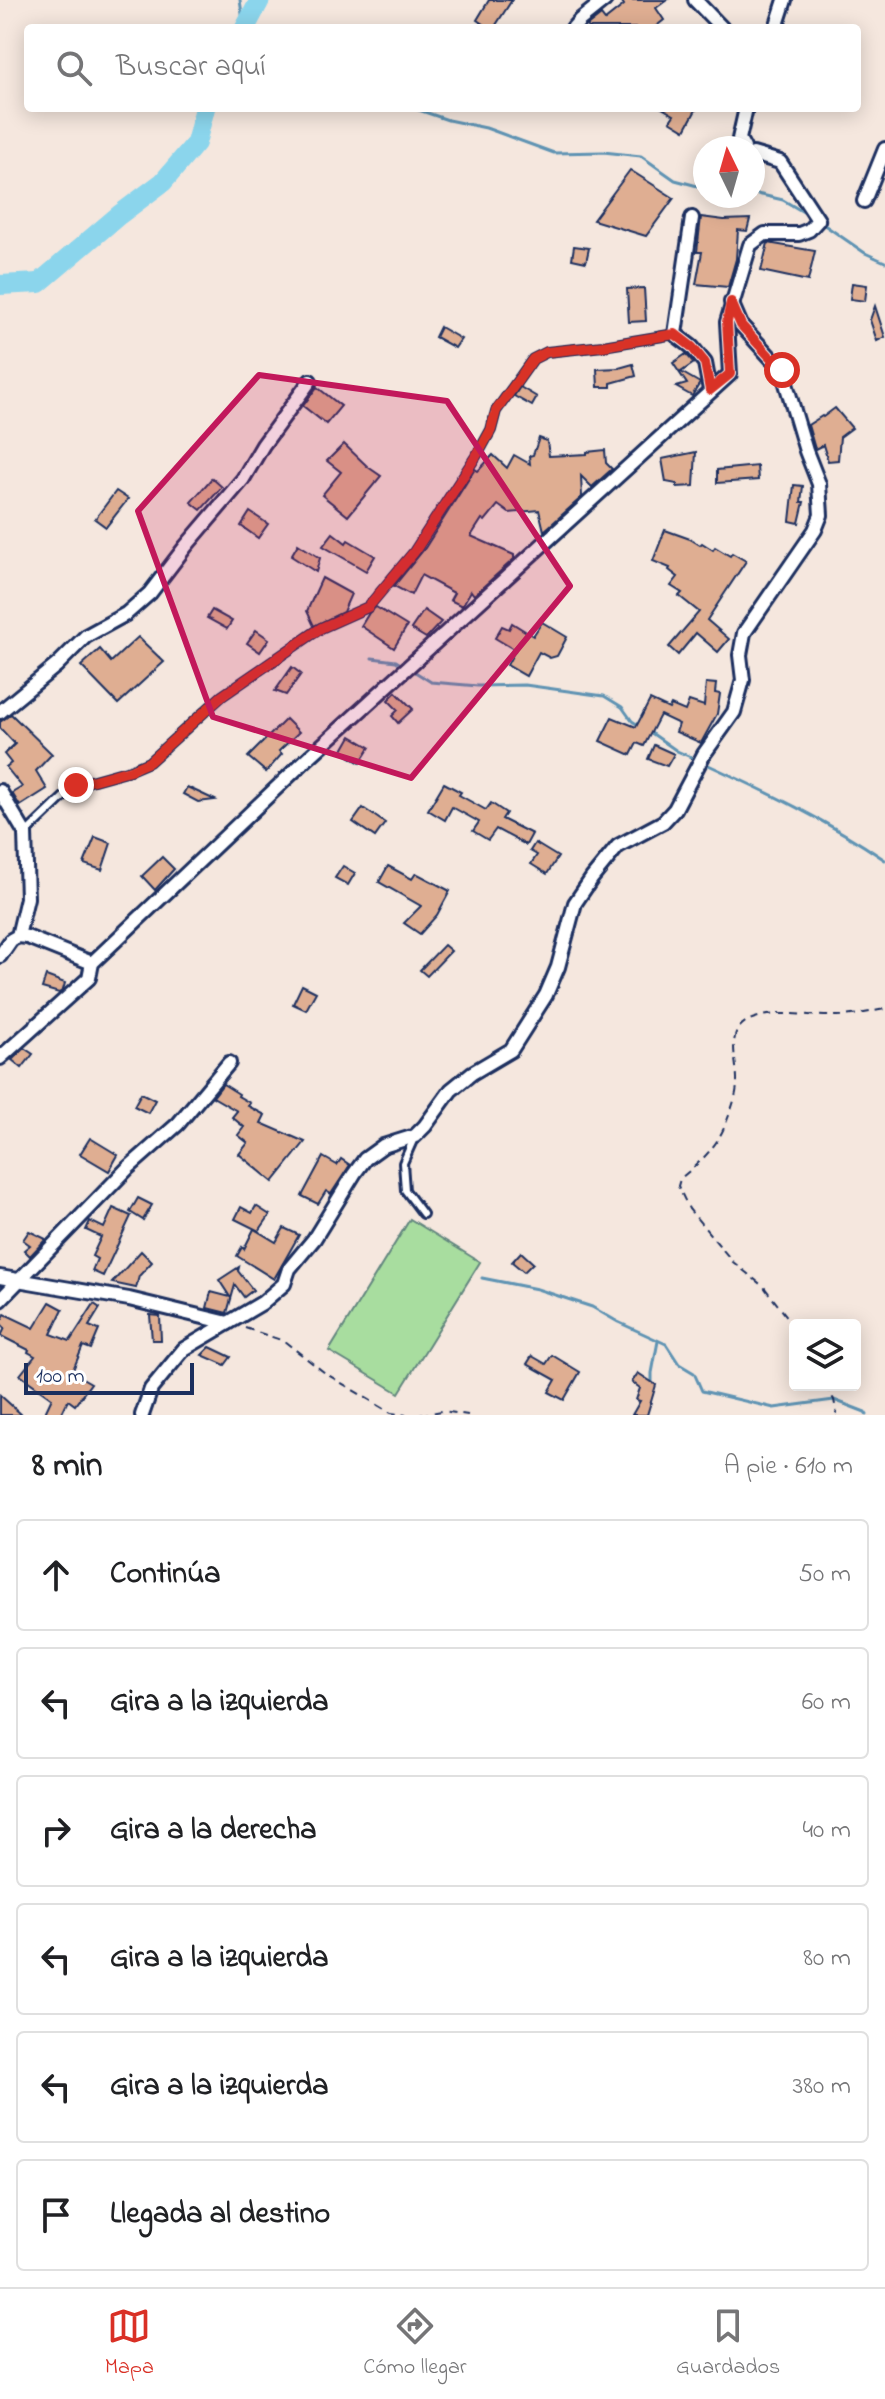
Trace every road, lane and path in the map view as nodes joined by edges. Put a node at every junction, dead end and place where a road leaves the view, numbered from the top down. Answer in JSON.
{"nodes":[{"id":1,"x":605,"y":0,"type":"edge"},
{"id":2,"x":695,"y":0,"type":"edge"},
{"id":3,"x":785,"y":0,"type":"edge"},
{"id":4,"x":576,"y":24,"type":"edge"},
{"id":5,"x":718,"y":24,"type":"edge"},
{"id":6,"x":777,"y":24,"type":"edge"},
{"id":7,"x":745,"y":112,"type":"edge"},
{"id":8,"x":740,"y":136,"type":"edge"},
{"id":9,"x":885,"y":149,"type":"edge"},
{"id":10,"x":765,"y":158,"type":"edge"},
{"id":11,"x":864,"y":201,"type":"dead end"},
{"id":12,"x":692,"y":218,"type":"dead end"},
{"id":13,"x":731,"y":302,"type":"junction"},
{"id":14,"x":675,"y":334,"type":"junction"},
{"id":15,"x":310,"y":381,"type":"dead end"},
{"id":16,"x":710,"y":390,"type":"junction"},
{"id":17,"x":0,"y":712,"type":"edge"},
{"id":18,"x":1,"y":795,"type":"edge"},
{"id":19,"x":25,"y":833,"type":"junction"},
{"id":20,"x":18,"y":936,"type":"junction"},
{"id":21,"x":0,"y":956,"type":"edge"},
{"id":22,"x":92,"y":963,"type":"junction"},
{"id":23,"x":885,"y":1009,"type":"edge"},
{"id":24,"x":0,"y":1058,"type":"edge"},
{"id":25,"x":229,"y":1063,"type":"dead end"},
{"id":26,"x":415,"y":1136,"type":"junction"},
{"id":27,"x":423,"y":1214,"type":"dead end"},
{"id":28,"x":0,"y":1277,"type":"edge"},
{"id":29,"x":18,"y":1280,"type":"junction"},
{"id":30,"x":0,"y":1300,"type":"edge"},
{"id":31,"x":789,"y":1319,"type":"edge"},
{"id":32,"x":228,"y":1323,"type":"junction"},
{"id":33,"x":829,"y":1391,"type":"edge"},
{"id":34,"x":142,"y":1415,"type":"edge"},
{"id":35,"x":406,"y":1415,"type":"edge"},
{"id":36,"x":420,"y":1415,"type":"edge"},
{"id":37,"x":468,"y":1415,"type":"edge"},
{"id":38,"x":837,"y":1415,"type":"edge"}],
"edges":[{"from":1,"to":4,"type":"street"},
{"from":2,"to":5,"type":"street"},
{"from":3,"to":6,"type":"street"},
{"from":7,"to":8,"type":"street"},
{"from":9,"to":11,"type":"street"},
{"from":10,"to":13,"type":"street"},
{"from":12,"to":14,"type":"street"},
{"from":13,"to":16,"type":"street"},
{"from":13,"to":26,"type":"street"},
{"from":14,"to":16,"type":"street"},
{"from":14,"to":19,"type":"lane"},
{"from":15,"to":17,"type":"street"},
{"from":16,"to":22,"type":"street"},
{"from":18,"to":19,"type":"street"},
{"from":19,"to":20,"type":"street"},
{"from":20,"to":21,"type":"street"},
{"from":20,"to":22,"type":"street"},
{"from":22,"to":24,"type":"street"},
{"from":23,"to":31,"type":"path"},
{"from":25,"to":29,"type":"street"},
{"from":26,"to":27,"type":"lane"},
{"from":26,"to":32,"type":"street"},
{"from":28,"to":29,"type":"street"},
{"from":29,"to":30,"type":"street"},
{"from":29,"to":32,"type":"street"},
{"from":32,"to":34,"type":"street"},
{"from":32,"to":35,"type":"path"},
{"from":33,"to":38,"type":"path"},
{"from":36,"to":37,"type":"path"}]}
